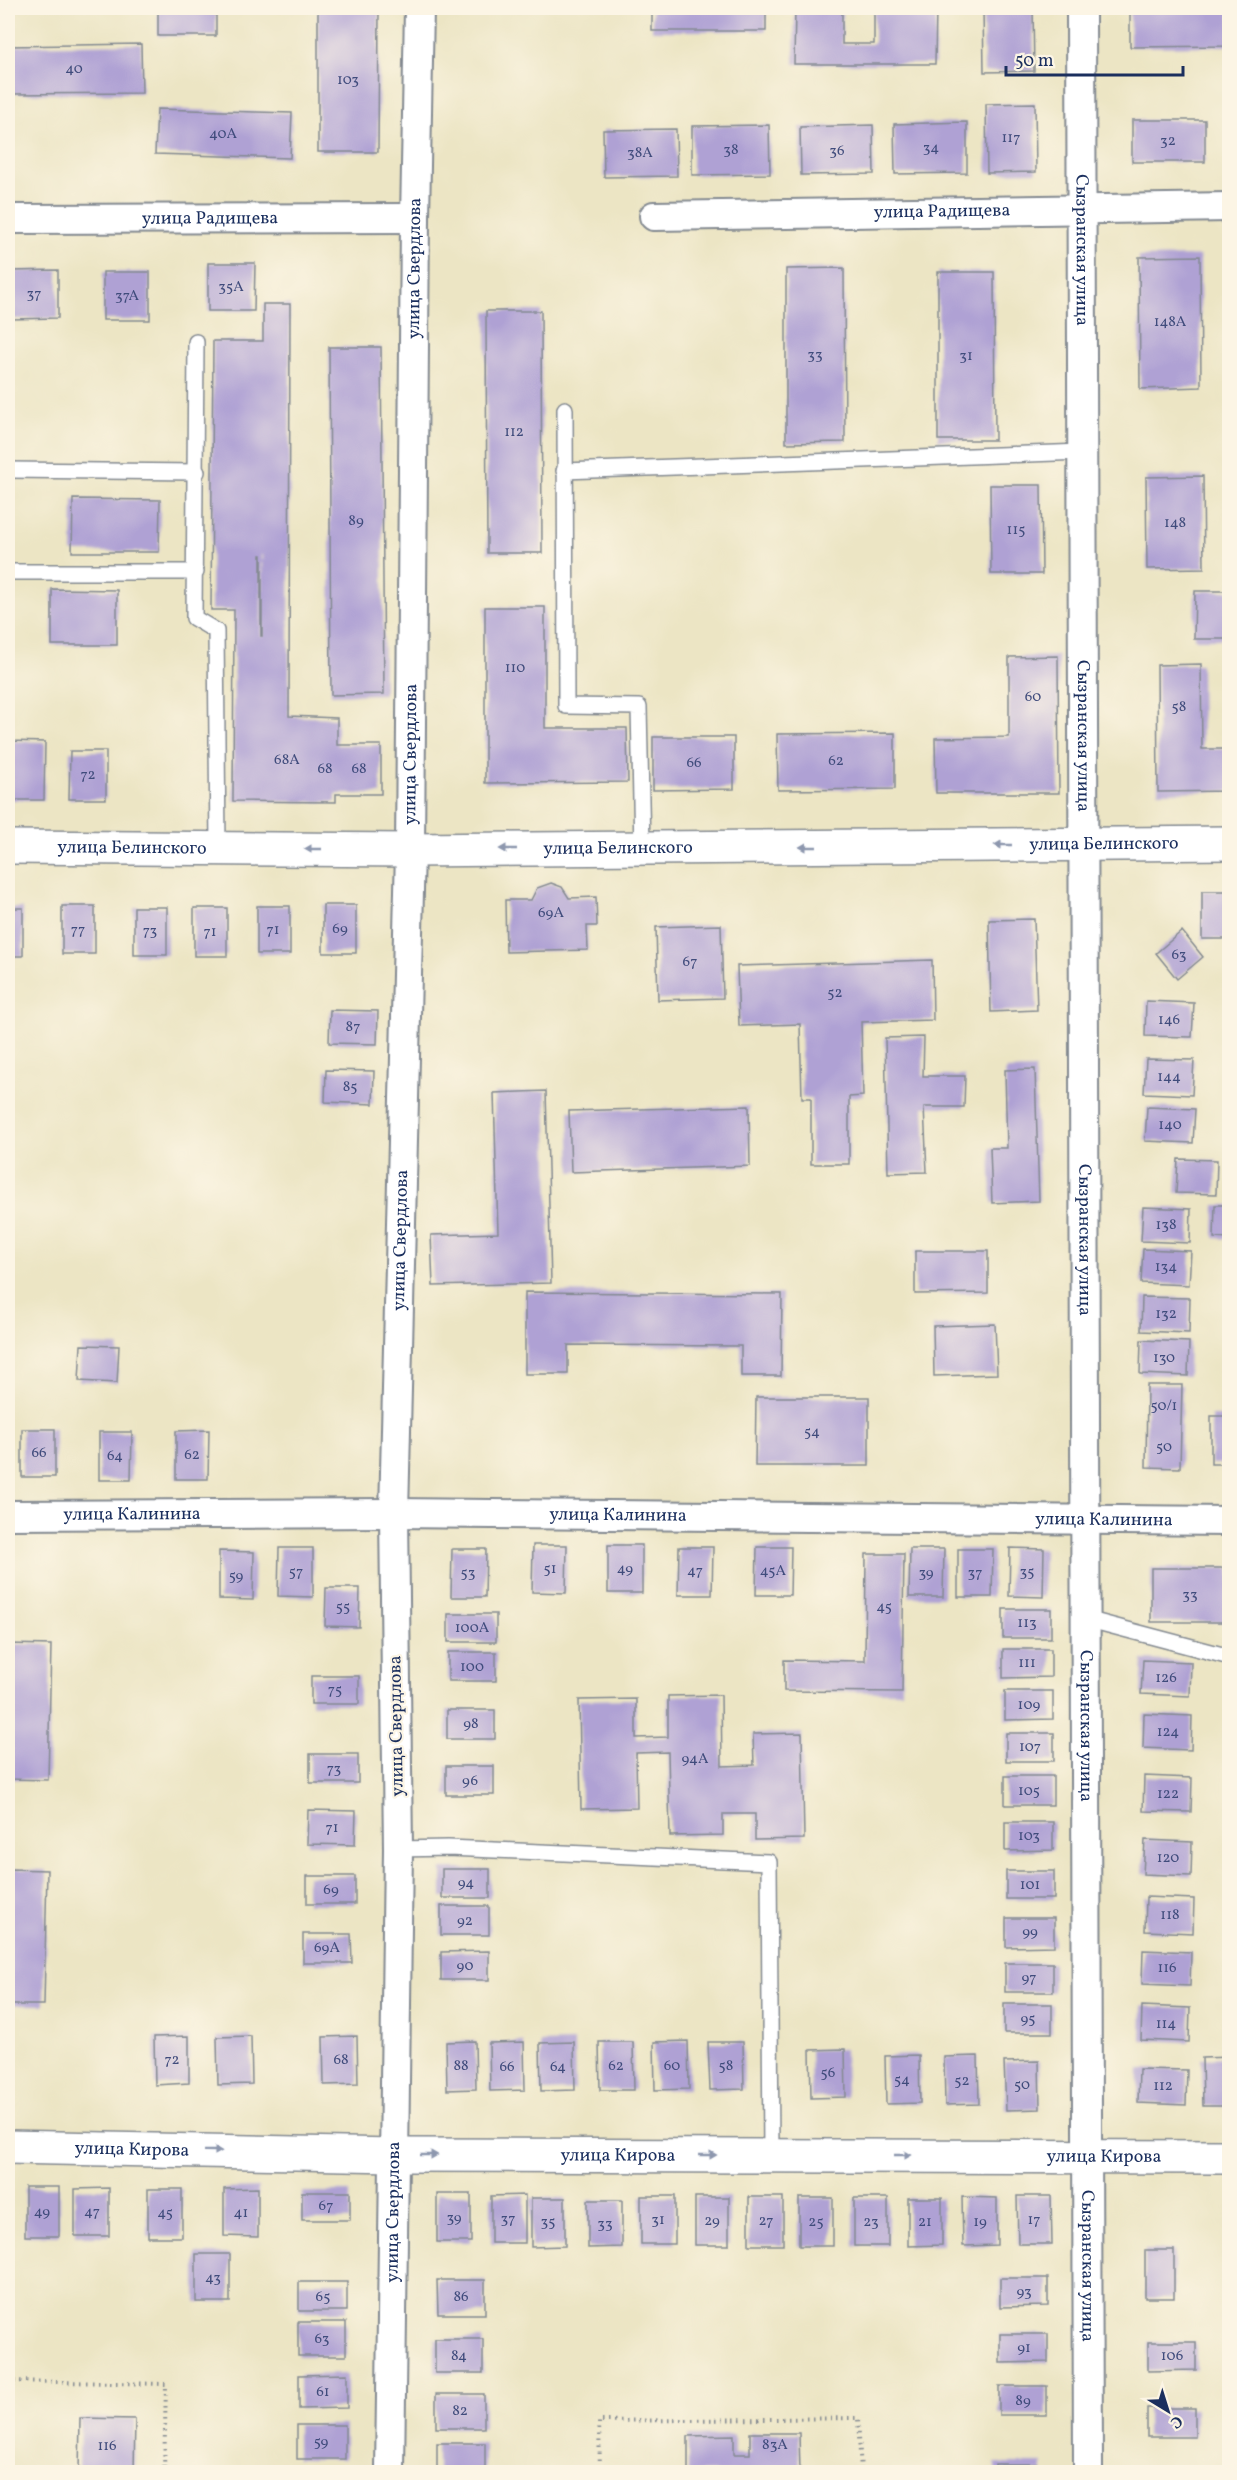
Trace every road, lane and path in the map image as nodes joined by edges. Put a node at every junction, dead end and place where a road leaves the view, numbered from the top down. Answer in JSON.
{"nodes":[{"id":1,"x":419,"y":8,"type":"edge"},
{"id":2,"x":1081,"y":8,"type":"edge"},
{"id":3,"x":1230,"y":207,"type":"edge"},
{"id":4,"x":1082,"y":210,"type":"junction"},
{"id":5,"x":654,"y":216,"type":"dead end"},
{"id":6,"x":415,"y":218,"type":"junction"},
{"id":7,"x":8,"y":219,"type":"edge"},
{"id":8,"x":196,"y":342,"type":"dead end"},
{"id":9,"x":565,"y":408,"type":"dead end"},
{"id":10,"x":1082,"y":452,"type":"junction"},
{"id":11,"x":8,"y":470,"type":"edge"},
{"id":12,"x":564,"y":471,"type":"junction"},
{"id":13,"x":197,"y":472,"type":"junction"},
{"id":14,"x":8,"y":572,"type":"edge"},
{"id":15,"x":196,"y":572,"type":"junction"},
{"id":16,"x":1230,"y":843,"type":"edge"},
{"id":17,"x":1083,"y":844,"type":"junction"},
{"id":18,"x":8,"y":847,"type":"edge"},
{"id":19,"x":218,"y":848,"type":"junction"},
{"id":20,"x":642,"y":848,"type":"junction"},
{"id":21,"x":410,"y":849,"type":"junction"},
{"id":22,"x":394,"y":1513,"type":"junction"},
{"id":23,"x":8,"y":1515,"type":"edge"},
{"id":24,"x":1085,"y":1520,"type":"junction"},
{"id":25,"x":1230,"y":1521,"type":"edge"},
{"id":26,"x":1086,"y":1620,"type":"junction"},
{"id":27,"x":1230,"y":1657,"type":"edge"},
{"id":28,"x":398,"y":1849,"type":"junction"},
{"id":29,"x":8,"y":2147,"type":"edge"},
{"id":30,"x":394,"y":2155,"type":"junction"},
{"id":31,"x":771,"y":2155,"type":"junction"},
{"id":32,"x":1087,"y":2155,"type":"junction"},
{"id":33,"x":1230,"y":2157,"type":"edge"},
{"id":34,"x":8,"y":2381,"type":"edge"},
{"id":35,"x":164,"y":2472,"type":"edge"},
{"id":36,"x":390,"y":2472,"type":"edge"},
{"id":37,"x":600,"y":2472,"type":"edge"},
{"id":38,"x":861,"y":2472,"type":"edge"},
{"id":39,"x":1088,"y":2472,"type":"edge"}],
"edges":[{"from":1,"to":6,"type":"street","name":"улица Свердлова"},
{"from":2,"to":4,"type":"street","name":"Сызранская улица"},
{"from":3,"to":4,"type":"street","name":"улица Радищева"},
{"from":4,"to":5,"type":"street","name":"улица Радищева"},
{"from":4,"to":10,"type":"street","name":"Сызранская улица"},
{"from":6,"to":7,"type":"street","name":"улица Радищева"},
{"from":6,"to":21,"type":"street","name":"улица Свердлова"},
{"from":8,"to":13,"type":"lane"},
{"from":9,"to":12,"type":"lane"},
{"from":10,"to":12,"type":"lane"},
{"from":10,"to":17,"type":"street","name":"Сызранская улица"},
{"from":11,"to":13,"type":"lane"},
{"from":12,"to":20,"type":"lane"},
{"from":13,"to":15,"type":"lane"},
{"from":14,"to":15,"type":"lane"},
{"from":15,"to":19,"type":"lane"},
{"from":16,"to":17,"type":"street","name":"улица Белинского"},
{"from":17,"to":20,"type":"street","name":"улица Белинского","one_way":true},
{"from":17,"to":24,"type":"street","name":"Сызранская улица"},
{"from":18,"to":19,"type":"street","name":"улица Белинского"},
{"from":21,"to":19,"type":"street","name":"улица Белинского","one_way":true},
{"from":20,"to":21,"type":"street","name":"улица Белинского","one_way":true},
{"from":21,"to":22,"type":"street","name":"улица Свердлова"},
{"from":22,"to":23,"type":"street","name":"улица Калинина"},
{"from":22,"to":24,"type":"street","name":"улица Калинина"},
{"from":22,"to":28,"type":"street","name":"улица Свердлова"},
{"from":24,"to":25,"type":"street","name":"улица Калинина"},
{"from":24,"to":26,"type":"street","name":"Сызранская улица"},
{"from":26,"to":27,"type":"lane"},
{"from":26,"to":32,"type":"street","name":"Сызранская улица"},
{"from":28,"to":30,"type":"street","name":"улица Свердлова"},
{"from":28,"to":31,"type":"lane"},
{"from":29,"to":30,"type":"street","name":"улица Кирова","one_way":true},
{"from":30,"to":31,"type":"street","name":"улица Кирова","one_way":true},
{"from":30,"to":36,"type":"street","name":"улица Свердлова"},
{"from":31,"to":32,"type":"street","name":"улица Кирова","one_way":true},
{"from":32,"to":33,"type":"street","name":"улица Кирова"},
{"from":32,"to":39,"type":"street","name":"Сызранская улица"},
{"from":34,"to":35,"type":"path"},
{"from":37,"to":38,"type":"path"}]}
